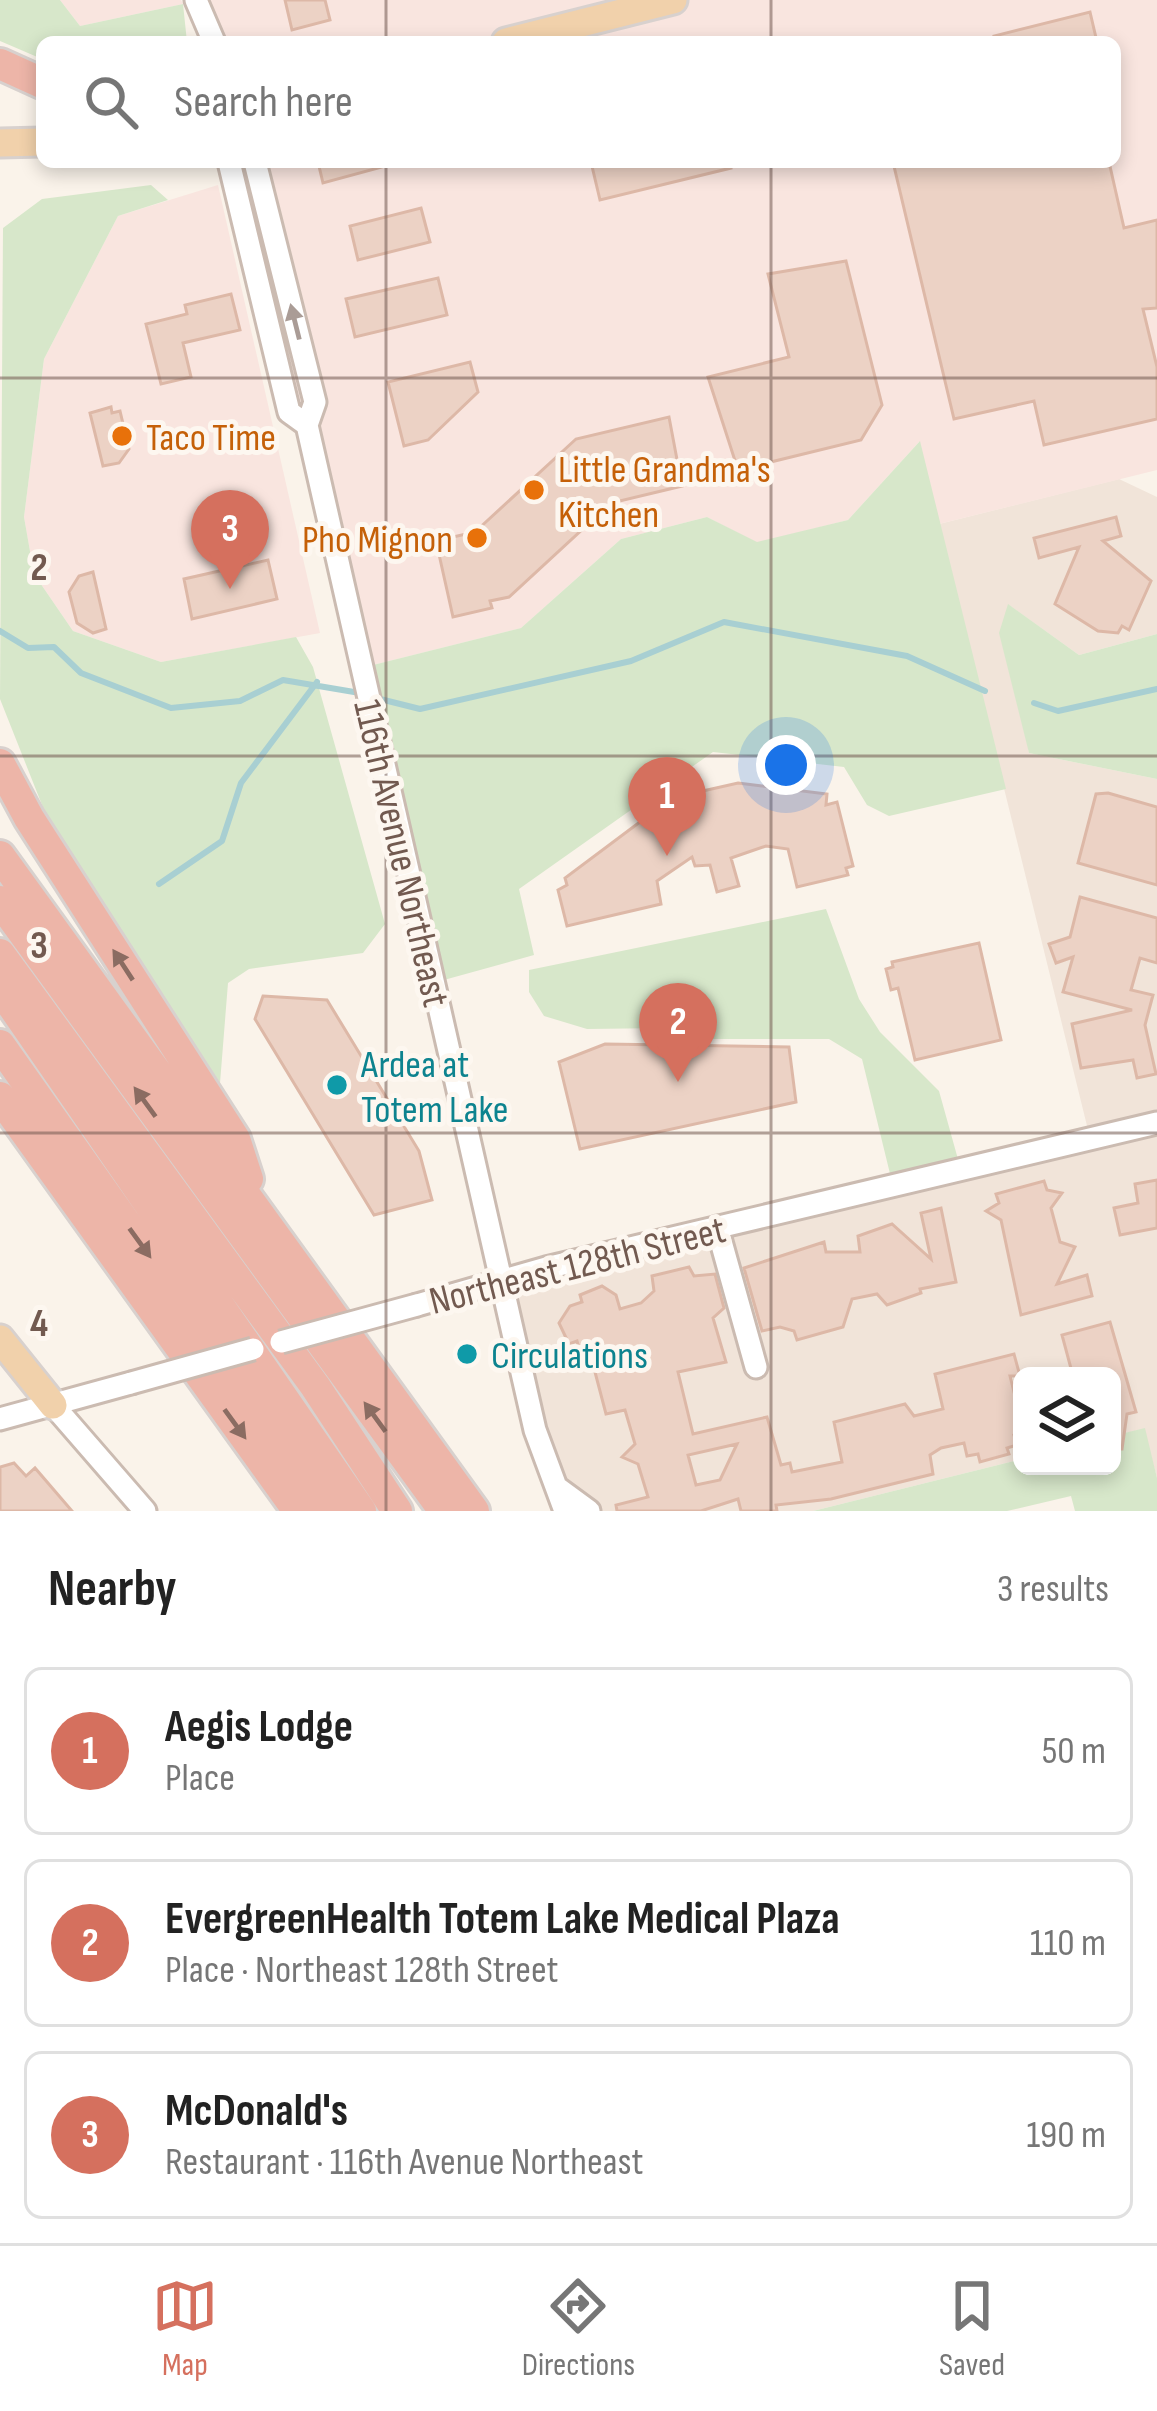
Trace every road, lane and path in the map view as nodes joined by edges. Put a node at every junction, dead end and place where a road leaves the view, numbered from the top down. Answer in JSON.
{"nodes":[{"id":1,"x":196,"y":0,"type":"edge"},
{"id":2,"x":673,"y":0,"type":"edge"},
{"id":3,"x":211,"y":36,"type":"edge"},
{"id":4,"x":530,"y":36,"type":"edge"},
{"id":5,"x":0,"y":64,"type":"edge"},
{"id":6,"x":36,"y":80,"type":"edge"},
{"id":7,"x":36,"y":142,"type":"edge"},
{"id":8,"x":0,"y":143,"type":"edge"},
{"id":9,"x":230,"y":168,"type":"edge"},
{"id":10,"x":256,"y":168,"type":"edge"},
{"id":11,"x":307,"y":425,"type":"junction"},
{"id":12,"x":0,"y":764,"type":"edge"},
{"id":13,"x":0,"y":856,"type":"edge"},
{"id":14,"x":0,"y":901,"type":"edge"},
{"id":15,"x":0,"y":953,"type":"edge"},
{"id":16,"x":0,"y":988,"type":"edge"},
{"id":17,"x":0,"y":1045,"type":"edge"},
{"id":18,"x":0,"y":1097,"type":"edge"},
{"id":19,"x":1157,"y":1123,"type":"edge"},
{"id":20,"x":136,"y":1160,"type":"junction"},
{"id":21,"x":260,"y":1213,"type":"junction"},
{"id":22,"x":717,"y":1227,"type":"junction"},
{"id":23,"x":501,"y":1280,"type":"junction"},
{"id":24,"x":0,"y":1339,"type":"edge"},
{"id":25,"x":267,"y":1346,"type":"junction"},
{"id":26,"x":756,"y":1367,"type":"dead end"},
{"id":27,"x":52,"y":1405,"type":"junction"},
{"id":28,"x":0,"y":1419,"type":"edge"},
{"id":29,"x":562,"y":1500,"type":"edge"},
{"id":30,"x":145,"y":1511,"type":"edge"},
{"id":31,"x":298,"y":1511,"type":"edge"},
{"id":32,"x":329,"y":1511,"type":"edge"},
{"id":33,"x":361,"y":1511,"type":"edge"},
{"id":34,"x":397,"y":1511,"type":"edge"},
{"id":35,"x":444,"y":1511,"type":"edge"},
{"id":36,"x":474,"y":1511,"type":"edge"},
{"id":37,"x":589,"y":1511,"type":"edge"}],
"edges":[{"from":1,"to":3,"type":"street"},
{"from":2,"to":4,"type":"main road"},
{"from":5,"to":6,"type":"highway"},
{"from":7,"to":8,"type":"main road"},
{"from":9,"to":11,"type":"street","name":"116th Avenue Northeast"},
{"from":11,"to":10,"type":"street","name":"116th Avenue Northeast","one_way":true},
{"from":11,"to":23,"type":"street","name":"116th Avenue Northeast"},
{"from":21,"to":12,"type":"highway","one_way":true},
{"from":13,"to":21,"type":"highway"},
{"from":35,"to":14,"type":"highway","one_way":true},
{"from":15,"to":20,"type":"highway"},
{"from":16,"to":20,"type":"highway"},
{"from":17,"to":32,"type":"highway","one_way":true},
{"from":18,"to":31,"type":"highway","one_way":true},
{"from":19,"to":22,"type":"street","name":"Northeast 128th Street"},
{"from":20,"to":25,"type":"highway"},
{"from":21,"to":36,"type":"highway"},
{"from":22,"to":23,"type":"street","name":"Northeast 128th Street"},
{"from":22,"to":26,"type":"street"},
{"from":23,"to":25,"type":"street","name":"Northeast 128th Street","bridge":true},
{"from":23,"to":29,"type":"street","name":"116th Avenue Northeast"},
{"from":24,"to":27,"type":"main road"},
{"from":25,"to":27,"type":"street","name":"Northeast 128th Street","bridge":true},
{"from":25,"to":33,"type":"highway"},
{"from":25,"to":34,"type":"highway"},
{"from":27,"to":28,"type":"street","name":"Northeast 128th Street"},
{"from":27,"to":30,"type":"street"},
{"from":29,"to":37,"type":"street"}]}
